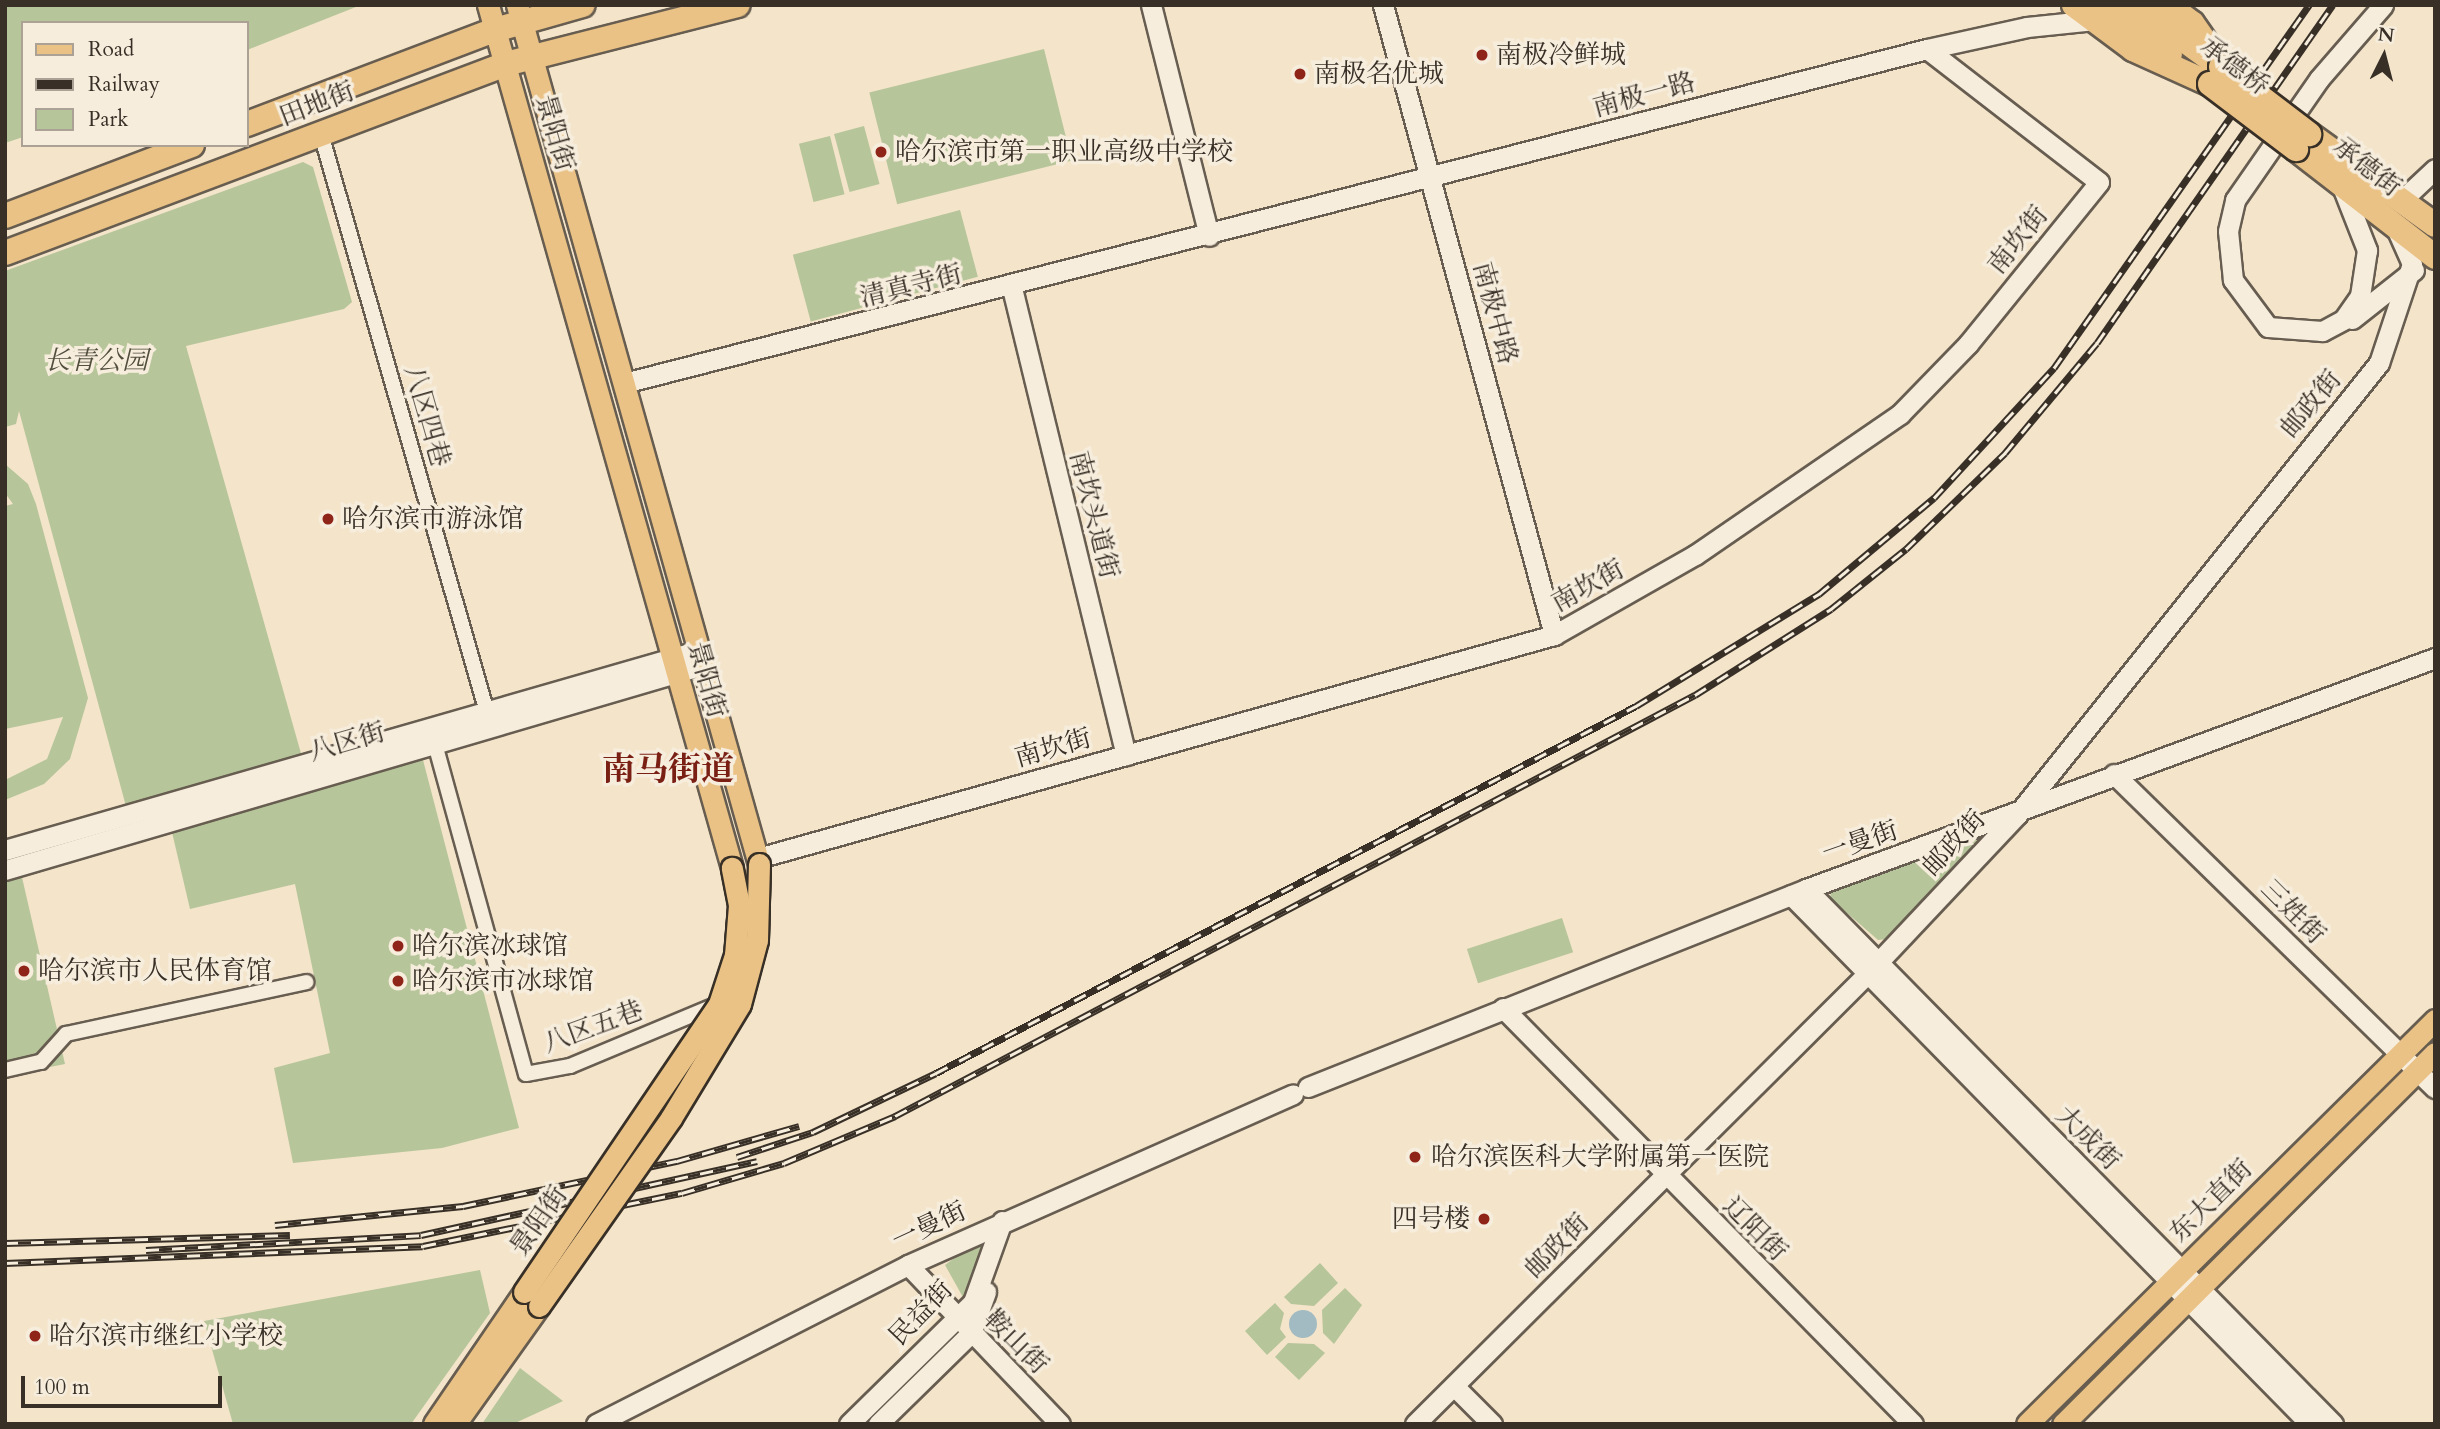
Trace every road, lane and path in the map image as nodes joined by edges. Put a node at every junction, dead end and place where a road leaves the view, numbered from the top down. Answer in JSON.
{"nodes":[{"id":1,"x":488,"y":5,"type":"edge"},
{"id":2,"x":583,"y":5,"type":"edge"},
{"id":3,"x":738,"y":5,"type":"edge"},
{"id":4,"x":1151,"y":5,"type":"edge"},
{"id":5,"x":1383,"y":5,"type":"edge"},
{"id":6,"x":2074,"y":5,"type":"edge"},
{"id":7,"x":2136,"y":5,"type":"edge"},
{"id":8,"x":2168,"y":5,"type":"edge"},
{"id":9,"x":2375,"y":5,"type":"edge"},
{"id":10,"x":2383,"y":5,"type":"edge"},
{"id":11,"x":2100,"y":13,"type":"edge"},
{"id":12,"x":520,"y":14,"type":"edge"},
{"id":13,"x":495,"y":30,"type":"junction"},
{"id":14,"x":1927,"y":49,"type":"junction"},
{"id":15,"x":534,"y":58,"type":"junction"},
{"id":16,"x":506,"y":64,"type":"junction"},
{"id":17,"x":2215,"y":75,"type":"junction"},
{"id":18,"x":248,"y":124,"type":"edge"},
{"id":19,"x":321,"y":134,"type":"junction"},
{"id":20,"x":2303,"y":141,"type":"junction"},
{"id":21,"x":187,"y":147,"type":"edge"},
{"id":22,"x":2435,"y":169,"type":"edge"},
{"id":23,"x":1431,"y":178,"type":"junction"},
{"id":24,"x":2339,"y":182,"type":"junction"},
{"id":25,"x":2403,"y":199,"type":"junction"},
{"id":26,"x":2435,"y":211,"type":"edge"},
{"id":27,"x":5,"y":216,"type":"edge"},
{"id":28,"x":2435,"y":225,"type":"edge"},
{"id":29,"x":1209,"y":236,"type":"junction"},
{"id":30,"x":5,"y":253,"type":"edge"},
{"id":31,"x":2427,"y":266,"type":"edge"},
{"id":32,"x":1012,"y":288,"type":"junction"},
{"id":33,"x":624,"y":383,"type":"junction"},
{"id":34,"x":1555,"y":635,"type":"junction"},
{"id":35,"x":702,"y":657,"type":"junction"},
{"id":36,"x":2434,"y":659,"type":"edge"},
{"id":37,"x":674,"y":666,"type":"junction"},
{"id":38,"x":487,"y":712,"type":"junction"},
{"id":39,"x":435,"y":744,"type":"junction"},
{"id":40,"x":1126,"y":755,"type":"junction"},
{"id":41,"x":2114,"y":774,"type":"junction"},
{"id":42,"x":2017,"y":815,"type":"junction"},
{"id":43,"x":5,"y":850,"type":"edge"},
{"id":44,"x":758,"y":861,"type":"junction"},
{"id":45,"x":5,"y":870,"type":"edge"},
{"id":46,"x":1798,"y":892,"type":"junction"},
{"id":47,"x":1873,"y":968,"type":"junction"},
{"id":48,"x":306,"y":982,"type":"dead end"},
{"id":49,"x":719,"y":1004,"type":"junction"},
{"id":50,"x":1503,"y":1008,"type":"junction"},
{"id":51,"x":2435,"y":1020,"type":"edge"},
{"id":52,"x":2435,"y":1053,"type":"edge"},
{"id":53,"x":2400,"y":1054,"type":"junction"},
{"id":54,"x":5,"y":1070,"type":"edge"},
{"id":55,"x":2417,"y":1071,"type":"junction"},
{"id":56,"x":2435,"y":1088,"type":"edge"},
{"id":57,"x":1665,"y":1175,"type":"junction"},
{"id":58,"x":1007,"y":1218,"type":"junction"},
{"id":59,"x":908,"y":1265,"type":"junction"},
{"id":60,"x":2175,"y":1276,"type":"junction"},
{"id":61,"x":2194,"y":1294,"type":"junction"},
{"id":62,"x":531,"y":1299,"type":"junction"},
{"id":63,"x":956,"y":1318,"type":"junction"},
{"id":64,"x":971,"y":1333,"type":"junction"},
{"id":65,"x":1454,"y":1385,"type":"junction"},
{"id":66,"x":434,"y":1424,"type":"edge"},
{"id":67,"x":455,"y":1424,"type":"edge"},
{"id":68,"x":596,"y":1424,"type":"edge"},
{"id":69,"x":849,"y":1424,"type":"edge"},
{"id":70,"x":878,"y":1424,"type":"edge"},
{"id":71,"x":1060,"y":1424,"type":"edge"},
{"id":72,"x":1416,"y":1424,"type":"edge"},
{"id":73,"x":1492,"y":1424,"type":"edge"},
{"id":74,"x":1913,"y":1424,"type":"edge"},
{"id":75,"x":2026,"y":1424,"type":"edge"},
{"id":76,"x":2063,"y":1424,"type":"edge"},
{"id":77,"x":2310,"y":1424,"type":"edge"},
{"id":78,"x":2333,"y":1424,"type":"edge"}],
"edges":[{"from":1,"to":13,"type":"main road","name":"景阳街"},
{"from":2,"to":12,"type":"highway","name":"田地街"},
{"from":3,"to":15,"type":"highway","name":"田地街"},
{"from":4,"to":29,"type":"street"},
{"from":5,"to":23,"type":"street","name":"南极中路"},
{"from":6,"to":11,"type":"highway"},
{"from":7,"to":17,"type":"highway","name":"承德桥"},
{"from":8,"to":17,"type":"highway"},
{"from":9,"to":31,"type":"street"},
{"from":10,"to":24,"type":"street"},
{"from":11,"to":14,"type":"street","name":"南极一路"},
{"from":11,"to":17,"type":"highway"},
{"from":12,"to":13,"type":"highway","name":"田地街"},
{"from":12,"to":15,"type":"main road","name":"景阳街"},
{"from":13,"to":16,"type":"main road","name":"景阳街"},
{"from":13,"to":18,"type":"highway","name":"田地街"},
{"from":14,"to":23,"type":"street","name":"南极一路"},
{"from":14,"to":34,"type":"street","name":"南坎街"},
{"from":15,"to":16,"type":"highway","name":"田地街"},
{"from":15,"to":33,"type":"main road","name":"景阳街"},
{"from":16,"to":19,"type":"highway","name":"田地街"},
{"from":16,"to":37,"type":"main road","name":"景阳街"},
{"from":17,"to":20,"type":"highway","name":"承德桥","bridge":true},
{"from":19,"to":30,"type":"highway","name":"田地街"},
{"from":19,"to":38,"type":"street","name":"八区四巷"},
{"from":20,"to":24,"type":"highway","name":"承德街"},
{"from":20,"to":25,"type":"highway","name":"承德街"},
{"from":21,"to":27,"type":"highway"},
{"from":22,"to":25,"type":"street"},
{"from":23,"to":29,"type":"street","name":"南极一路"},
{"from":23,"to":34,"type":"street","name":"南极中路"},
{"from":24,"to":31,"type":"highway","name":"承德街"},
{"from":25,"to":26,"type":"highway"},
{"from":25,"to":28,"type":"highway","name":"承德街"},
{"from":29,"to":32,"type":"street","name":"清真寺街"},
{"from":31,"to":42,"type":"street","name":"邮政街"},
{"from":32,"to":33,"type":"street","name":"清真寺街"},
{"from":32,"to":40,"type":"street","name":"南坎头道街"},
{"from":33,"to":35,"type":"main road","name":"景阳街"},
{"from":34,"to":40,"type":"street","name":"南坎街"},
{"from":35,"to":37,"type":"street","name":"八区街"},
{"from":35,"to":44,"type":"main road","name":"景阳街"},
{"from":36,"to":41,"type":"street","name":"一曼街"},
{"from":37,"to":38,"type":"street","name":"八区街"},
{"from":37,"to":39,"type":"street","name":"八区街"},
{"from":37,"to":49,"type":"main road","name":"景阳街","bridge":true},
{"from":38,"to":43,"type":"street","name":"八区街"},
{"from":39,"to":45,"type":"street","name":"八区街"},
{"from":39,"to":49,"type":"street","name":"八区五巷"},
{"from":40,"to":44,"type":"street","name":"南坎街"},
{"from":41,"to":42,"type":"street","name":"一曼街"},
{"from":41,"to":53,"type":"street","name":"三姓街"},
{"from":42,"to":46,"type":"street","name":"一曼街"},
{"from":42,"to":47,"type":"street","name":"邮政街"},
{"from":44,"to":62,"type":"main road","name":"景阳街","bridge":true},
{"from":46,"to":47,"type":"street","name":"大成街"},
{"from":46,"to":50,"type":"street","name":"一曼街"},
{"from":47,"to":57,"type":"street","name":"邮政街"},
{"from":47,"to":60,"type":"street","name":"大成街"},
{"from":48,"to":54,"type":"street"},
{"from":49,"to":62,"type":"main road","name":"景阳街","bridge":true},
{"from":50,"to":57,"type":"street","name":"辽阳街"},
{"from":50,"to":58,"type":"street","name":"一曼街"},
{"from":51,"to":53,"type":"main road","name":"东大直街"},
{"from":52,"to":55,"type":"main road","name":"东大直街"},
{"from":53,"to":55,"type":"street","name":"三姓街"},
{"from":53,"to":60,"type":"main road","name":"东大直街"},
{"from":55,"to":56,"type":"street","name":"三姓街"},
{"from":55,"to":61,"type":"main road","name":"东大直街"},
{"from":57,"to":65,"type":"street","name":"邮政街"},
{"from":57,"to":74,"type":"street","name":"辽阳街"},
{"from":58,"to":59,"type":"street","name":"一曼街"},
{"from":58,"to":63,"type":"street","name":"民益街"},
{"from":58,"to":64,"type":"street","name":"民益街"},
{"from":59,"to":63,"type":"street","name":"鞍山街"},
{"from":59,"to":68,"type":"street","name":"一曼街"},
{"from":60,"to":61,"type":"street","name":"大成街"},
{"from":60,"to":75,"type":"main road","name":"东大直街"},
{"from":61,"to":76,"type":"main road","name":"东大直街"},
{"from":61,"to":77,"type":"street","name":"大成街"},
{"from":61,"to":78,"type":"street","name":"大成街"},
{"from":62,"to":66,"type":"main road","name":"景阳街"},
{"from":62,"to":67,"type":"main road","name":"景阳街"},
{"from":63,"to":64,"type":"street","name":"鞍山街"},
{"from":63,"to":69,"type":"street","name":"民益街"},
{"from":64,"to":70,"type":"street","name":"民益街"},
{"from":64,"to":71,"type":"street","name":"鞍山街"},
{"from":65,"to":72,"type":"street","name":"邮政街"},
{"from":65,"to":73,"type":"street"}]}
